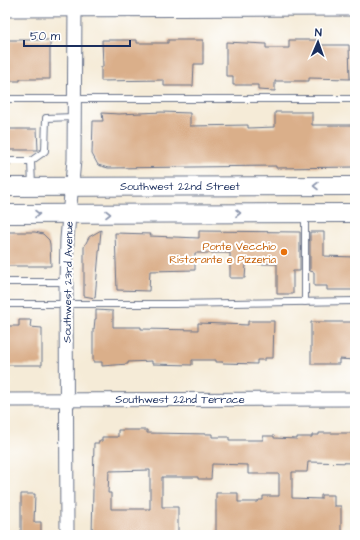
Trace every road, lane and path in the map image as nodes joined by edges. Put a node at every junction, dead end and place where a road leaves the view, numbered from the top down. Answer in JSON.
{"nodes":[{"id":1,"x":75,"y":7,"type":"edge"},
{"id":2,"x":355,"y":9,"type":"edge"},
{"id":3,"x":5,"y":10,"type":"edge"},
{"id":4,"x":5,"y":98,"type":"edge"},
{"id":5,"x":74,"y":99,"type":"junction"},
{"id":6,"x":355,"y":99,"type":"edge"},
{"id":7,"x":74,"y":117,"type":"junction"},
{"id":8,"x":5,"y":161,"type":"edge"},
{"id":9,"x":31,"y":161,"type":"junction"},
{"id":10,"x":72,"y":186,"type":"junction"},
{"id":11,"x":355,"y":186,"type":"edge"},
{"id":12,"x":5,"y":187,"type":"edge"},
{"id":13,"x":32,"y":187,"type":"junction"},
{"id":14,"x":304,"y":213,"type":"junction"},
{"id":15,"x":355,"y":213,"type":"edge"},
{"id":16,"x":5,"y":214,"type":"edge"},
{"id":17,"x":69,"y":214,"type":"junction"},
{"id":18,"x":5,"y":282,"type":"edge"},
{"id":19,"x":66,"y":282,"type":"junction"},
{"id":20,"x":305,"y":302,"type":"junction"},
{"id":21,"x":355,"y":302,"type":"edge"},
{"id":22,"x":66,"y":303,"type":"junction"},
{"id":23,"x":5,"y":304,"type":"edge"},
{"id":24,"x":355,"y":399,"type":"edge"},
{"id":25,"x":5,"y":400,"type":"edge"},
{"id":26,"x":66,"y":400,"type":"junction"},
{"id":27,"x":67,"y":535,"type":"edge"}],
"edges":[{"from":1,"to":2,"type":"street"},
{"from":1,"to":3,"type":"street"},
{"from":1,"to":5,"type":"street","name":"Southwest 23rd Avenue"},
{"from":4,"to":5,"type":"lane"},
{"from":5,"to":6,"type":"lane"},
{"from":5,"to":7,"type":"street","name":"Southwest 23rd Avenue"},
{"from":7,"to":9,"type":"lane"},
{"from":7,"to":10,"type":"street","name":"Southwest 23rd Avenue"},
{"from":8,"to":9,"type":"lane"},
{"from":9,"to":13,"type":"lane"},
{"from":11,"to":10,"type":"main road","name":"Southwest 22nd Street","one_way":true},
{"from":10,"to":13,"type":"main road","name":"Southwest 22nd Street"},
{"from":10,"to":17,"type":"street","name":"Southwest 23rd Avenue"},
{"from":12,"to":13,"type":"main road","name":"Southwest 22nd Street"},
{"from":14,"to":15,"type":"main road"},
{"from":17,"to":14,"type":"main road","one_way":true},
{"from":14,"to":20,"type":"lane"},
{"from":16,"to":17,"type":"main road","one_way":true},
{"from":17,"to":19,"type":"street","name":"Southwest 23rd Avenue"},
{"from":18,"to":19,"type":"lane"},
{"from":19,"to":22,"type":"street","name":"Southwest 23rd Avenue"},
{"from":20,"to":21,"type":"lane"},
{"from":20,"to":22,"type":"lane"},
{"from":22,"to":23,"type":"lane"},
{"from":22,"to":26,"type":"street","name":"Southwest 23rd Avenue"},
{"from":24,"to":26,"type":"street","name":"Southwest 22nd Terrace"},
{"from":25,"to":26,"type":"street","name":"Southwest 22nd Terrace"},
{"from":26,"to":27,"type":"street","name":"Southwest 23rd Avenue"}]}
